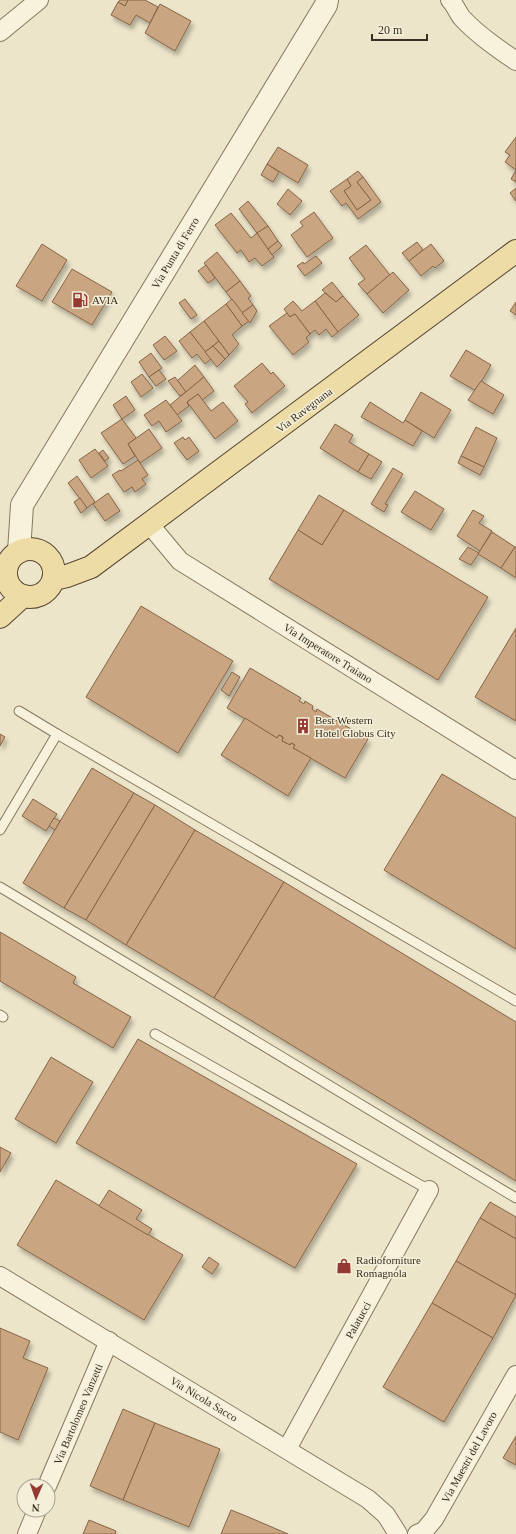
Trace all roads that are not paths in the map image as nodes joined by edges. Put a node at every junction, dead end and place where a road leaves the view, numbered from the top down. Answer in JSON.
{"nodes":[{"id":1,"x":39,"y":0,"type":"edge"},
{"id":2,"x":451,"y":1,"type":"edge"},
{"id":3,"x":328,"y":2,"type":"edge"},
{"id":4,"x":0,"y":32,"type":"edge"},
{"id":5,"x":516,"y":61,"type":"edge"},
{"id":6,"x":516,"y":251,"type":"edge"},
{"id":7,"x":150,"y":525,"type":"junction"},
{"id":8,"x":27,"y":550,"type":"junction"},
{"id":9,"x":54,"y":573,"type":"junction"},
{"id":10,"x":11,"y":593,"type":"edge"},
{"id":11,"x":0,"y":617,"type":"edge"},
{"id":12,"x":19,"y":711,"type":"dead end"},
{"id":13,"x":57,"y":734,"type":"junction"},
{"id":14,"x":516,"y":770,"type":"edge"},
{"id":15,"x":0,"y":830,"type":"edge"},
{"id":16,"x":0,"y":887,"type":"edge"},
{"id":17,"x":516,"y":1001,"type":"edge"},
{"id":18,"x":155,"y":1034,"type":"dead end"},
{"id":19,"x":429,"y":1190,"type":"joint"},
{"id":20,"x":516,"y":1198,"type":"edge"},
{"id":21,"x":0,"y":1276,"type":"edge"},
{"id":22,"x":109,"y":1342,"type":"junction"},
{"id":23,"x":516,"y":1375,"type":"edge"},
{"id":24,"x":287,"y":1449,"type":"junction"},
{"id":25,"x":50,"y":1478,"type":"edge"},
{"id":26,"x":34,"y":1518,"type":"edge"},
{"id":27,"x":27,"y":1534,"type":"edge"},
{"id":28,"x":398,"y":1534,"type":"edge"},
{"id":29,"x":417,"y":1534,"type":"edge"}],
"edges":[{"from":1,"to":4,"type":"street"},
{"from":2,"to":5,"type":"street"},
{"from":3,"to":8,"type":"street","name":"Via Punta di Ferro"},
{"from":6,"to":7,"type":"main road","name":"Via Ravegnana"},
{"from":7,"to":9,"type":"main road","name":"Via Ravegnana"},
{"from":7,"to":14,"type":"street","name":"Via Imperatore Traiano"},
{"from":8,"to":9,"type":"main road"},
{"from":8,"to":10,"type":"main road"},
{"from":9,"to":10,"type":"main road"},
{"from":10,"to":11,"type":"main road"},
{"from":12,"to":13,"type":"lane"},
{"from":13,"to":15,"type":"lane"},
{"from":13,"to":17,"type":"lane"},
{"from":16,"to":20,"type":"lane"},
{"from":18,"to":19,"type":"lane"},
{"from":19,"to":24,"type":"street","name":"Palatucci"},
{"from":21,"to":22,"type":"street","name":"Via Nicola Sacco"},
{"from":22,"to":24,"type":"street","name":"Via Nicola Sacco"},
{"from":22,"to":25,"type":"street","name":"Via Bartolomeo Vanzetti"},
{"from":23,"to":29,"type":"street","name":"Via Maestri del Lavoro"},
{"from":24,"to":28,"type":"street","name":"Via Nicola Sacco"},
{"from":26,"to":27,"type":"street"}]}
